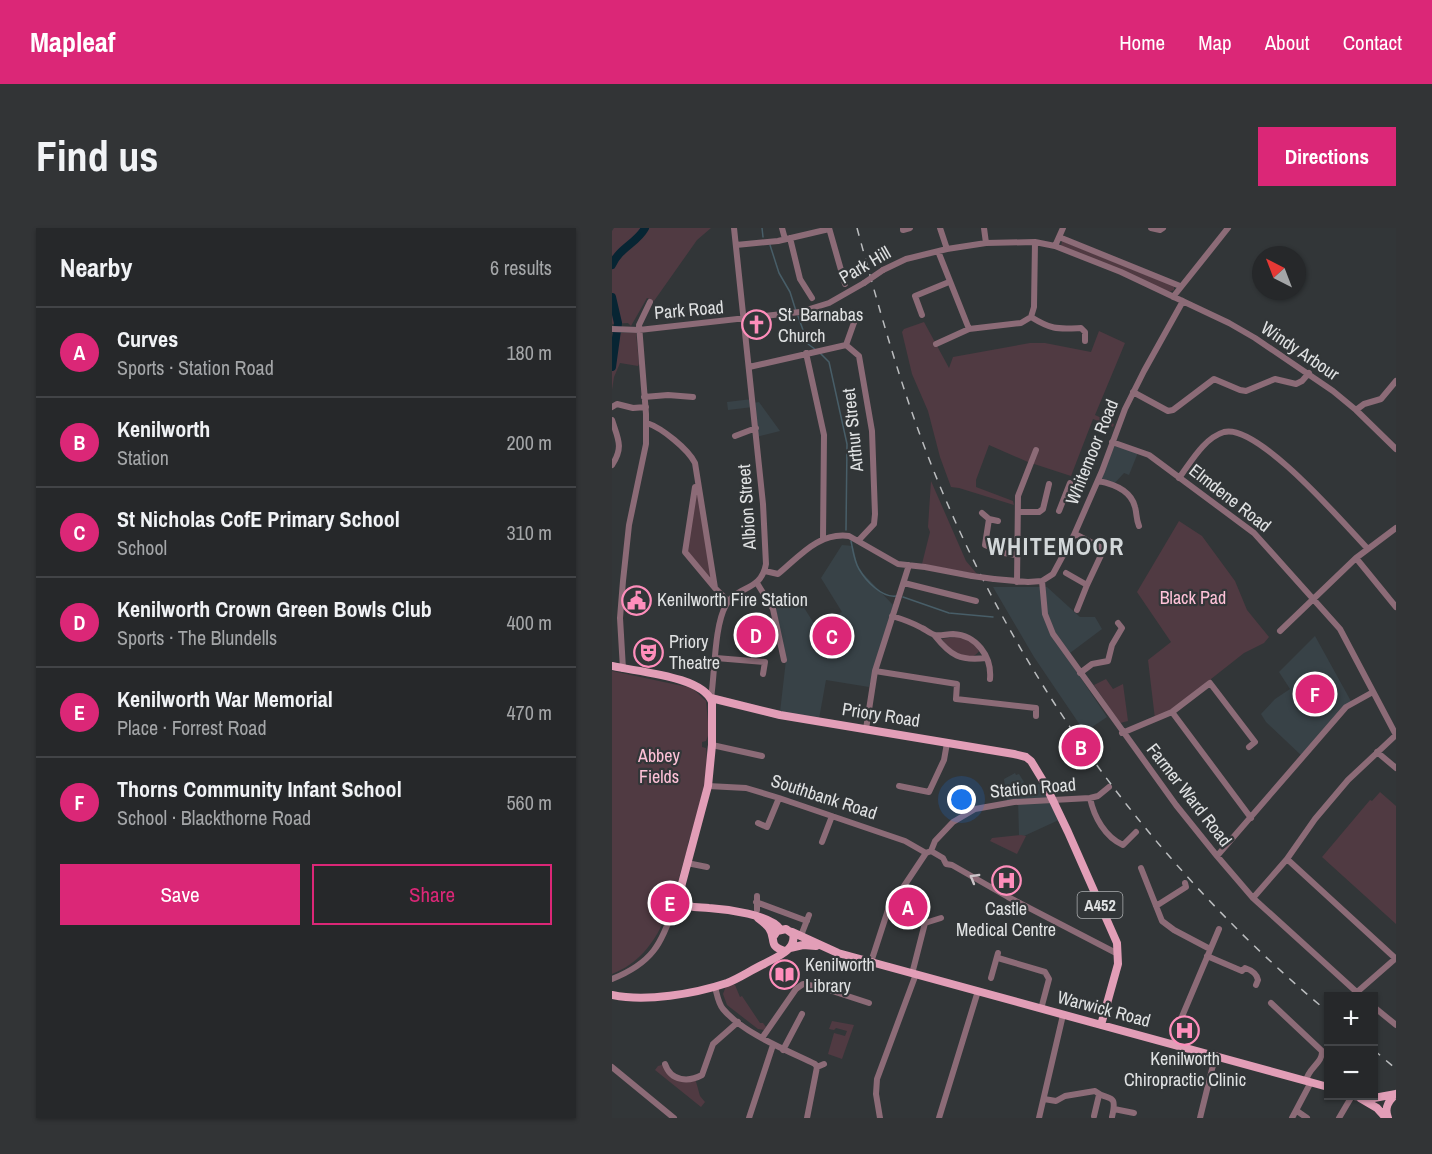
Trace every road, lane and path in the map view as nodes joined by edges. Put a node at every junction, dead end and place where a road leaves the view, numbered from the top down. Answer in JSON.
{"nodes":[{"id":1,"x":734,"y":228,"type":"edge"},
{"id":2,"x":782,"y":228,"type":"edge"},
{"id":3,"x":903,"y":228,"type":"edge"},
{"id":4,"x":910,"y":228,"type":"edge"},
{"id":5,"x":940,"y":228,"type":"edge"},
{"id":6,"x":984,"y":228,"type":"edge"},
{"id":7,"x":1063,"y":228,"type":"edge"},
{"id":8,"x":1151,"y":228,"type":"edge"},
{"id":9,"x":1163,"y":228,"type":"edge"},
{"id":10,"x":1226,"y":228,"type":"edge"},
{"id":11,"x":829,"y":229,"type":"edge"},
{"id":12,"x":1059,"y":237,"type":"junction"},
{"id":13,"x":787,"y":239,"type":"junction"},
{"id":14,"x":1035,"y":242,"type":"junction"},
{"id":15,"x":986,"y":243,"type":"junction"},
{"id":16,"x":736,"y":245,"type":"junction"},
{"id":17,"x":1055,"y":246,"type":"junction"},
{"id":18,"x":947,"y":249,"type":"junction"},
{"id":19,"x":938,"y":251,"type":"junction"},
{"id":20,"x":949,"y":282,"type":"junction"},
{"id":21,"x":845,"y":284,"type":"dead end"},
{"id":22,"x":1180,"y":286,"type":"junction"},
{"id":23,"x":1173,"y":297,"type":"junction"},
{"id":24,"x":812,"y":298,"type":"dead end"},
{"id":25,"x":650,"y":302,"type":"dead end"},
{"id":26,"x":1183,"y":302,"type":"junction"},
{"id":27,"x":922,"y":315,"type":"dead end"},
{"id":28,"x":1031,"y":316,"type":"junction"},
{"id":29,"x":856,"y":317,"type":"dead end"},
{"id":30,"x":743,"y":320,"type":"junction"},
{"id":31,"x":612,"y":329,"type":"edge"},
{"id":32,"x":969,"y":329,"type":"junction"},
{"id":33,"x":639,"y":330,"type":"junction"},
{"id":34,"x":1085,"y":341,"type":"dead end"},
{"id":35,"x":936,"y":344,"type":"dead end"},
{"id":36,"x":846,"y":345,"type":"junction"},
{"id":37,"x":806,"y":353,"type":"junction"},
{"id":38,"x":749,"y":367,"type":"junction"},
{"id":39,"x":1309,"y":373,"type":"junction"},
{"id":40,"x":1396,"y":381,"type":"edge"},
{"id":41,"x":1133,"y":393,"type":"junction"},
{"id":42,"x":644,"y":397,"type":"junction"},
{"id":43,"x":693,"y":397,"type":"dead end"},
{"id":44,"x":612,"y":407,"type":"edge"},
{"id":45,"x":646,"y":407,"type":"junction"},
{"id":46,"x":1356,"y":410,"type":"junction"},
{"id":47,"x":612,"y":420,"type":"edge"},
{"id":48,"x":646,"y":423,"type":"junction"},
{"id":49,"x":756,"y":428,"type":"junction"},
{"id":50,"x":735,"y":436,"type":"dead end"},
{"id":51,"x":1112,"y":442,"type":"junction"},
{"id":52,"x":1396,"y":449,"type":"edge"},
{"id":53,"x":1036,"y":450,"type":"dead end"},
{"id":54,"x":612,"y":465,"type":"edge"},
{"id":55,"x":1179,"y":478,"type":"junction"},
{"id":56,"x":696,"y":480,"type":"junction"},
{"id":57,"x":1098,"y":481,"type":"junction"},
{"id":58,"x":1070,"y":483,"type":"dead end"},
{"id":59,"x":1049,"y":484,"type":"dead end"},
{"id":60,"x":1047,"y":496,"type":"junction"},
{"id":61,"x":1061,"y":501,"type":"junction"},
{"id":62,"x":1059,"y":511,"type":"dead end"},
{"id":63,"x":1018,"y":512,"type":"junction"},
{"id":64,"x":982,"y":513,"type":"dead end"},
{"id":65,"x":989,"y":519,"type":"junction"},
{"id":66,"x":998,"y":521,"type":"dead end"},
{"id":67,"x":1139,"y":526,"type":"dead end"},
{"id":68,"x":1396,"y":530,"type":"edge"},
{"id":69,"x":1075,"y":534,"type":"junction"},
{"id":70,"x":823,"y":539,"type":"junction"},
{"id":71,"x":858,"y":541,"type":"junction"},
{"id":72,"x":1368,"y":549,"type":"junction"},
{"id":73,"x":1016,"y":555,"type":"junction"},
{"id":74,"x":1356,"y":558,"type":"junction"},
{"id":75,"x":909,"y":565,"type":"junction"},
{"id":76,"x":765,"y":571,"type":"junction"},
{"id":77,"x":1066,"y":573,"type":"dead end"},
{"id":78,"x":1042,"y":581,"type":"junction"},
{"id":79,"x":1017,"y":582,"type":"junction"},
{"id":80,"x":757,"y":583,"type":"junction"},
{"id":81,"x":904,"y":583,"type":"junction"},
{"id":82,"x":1087,"y":585,"type":"junction"},
{"id":83,"x":715,"y":588,"type":"junction"},
{"id":84,"x":1314,"y":598,"type":"junction"},
{"id":85,"x":728,"y":601,"type":"junction"},
{"id":86,"x":976,"y":601,"type":"dead end"},
{"id":87,"x":1396,"y":607,"type":"edge"},
{"id":88,"x":1077,"y":610,"type":"dead end"},
{"id":89,"x":892,"y":616,"type":"junction"},
{"id":90,"x":1122,"y":627,"type":"dead end"},
{"id":91,"x":1280,"y":632,"type":"dead end"},
{"id":92,"x":935,"y":636,"type":"junction"},
{"id":93,"x":716,"y":658,"type":"junction"},
{"id":94,"x":986,"y":658,"type":"junction"},
{"id":95,"x":784,"y":660,"type":"dead end"},
{"id":96,"x":1108,"y":661,"type":"junction"},
{"id":97,"x":1116,"y":663,"type":"dead end"},
{"id":98,"x":612,"y":666,"type":"edge"},
{"id":99,"x":623,"y":669,"type":"junction"},
{"id":100,"x":875,"y":672,"type":"junction"},
{"id":101,"x":1080,"y":673,"type":"junction"},
{"id":102,"x":763,"y":674,"type":"dead end"},
{"id":103,"x":990,"y":679,"type":"dead end"},
{"id":104,"x":1373,"y":692,"type":"junction"},
{"id":105,"x":711,"y":698,"type":"junction"},
{"id":106,"x":1172,"y":712,"type":"junction"},
{"id":107,"x":1036,"y":716,"type":"dead end"},
{"id":108,"x":866,"y":729,"type":"junction"},
{"id":109,"x":1122,"y":733,"type":"junction"},
{"id":110,"x":1396,"y":735,"type":"edge"},
{"id":111,"x":947,"y":742,"type":"junction"},
{"id":112,"x":1254,"y":743,"type":"dead end"},
{"id":113,"x":712,"y":745,"type":"junction"},
{"id":114,"x":1377,"y":752,"type":"junction"},
{"id":115,"x":762,"y":756,"type":"dead end"},
{"id":116,"x":1396,"y":768,"type":"edge"},
{"id":117,"x":708,"y":786,"type":"junction"},
{"id":118,"x":899,"y":786,"type":"dead end"},
{"id":119,"x":1109,"y":787,"type":"dead end"},
{"id":120,"x":779,"y":798,"type":"junction"},
{"id":121,"x":1090,"y":798,"type":"junction"},
{"id":122,"x":1053,"y":799,"type":"junction"},
{"id":123,"x":832,"y":816,"type":"junction"},
{"id":124,"x":1251,"y":818,"type":"junction"},
{"id":125,"x":758,"y":823,"type":"dead end"},
{"id":126,"x":1136,"y":832,"type":"dead end"},
{"id":127,"x":822,"y":842,"type":"dead end"},
{"id":128,"x":929,"y":852,"type":"junction"},
{"id":129,"x":1217,"y":856,"type":"junction"},
{"id":130,"x":1287,"y":859,"type":"junction"},
{"id":131,"x":687,"y":863,"type":"junction"},
{"id":132,"x":707,"y":867,"type":"dead end"},
{"id":133,"x":1141,"y":868,"type":"dead end"},
{"id":134,"x":1185,"y":883,"type":"dead end"},
{"id":135,"x":1253,"y":898,"type":"junction"},
{"id":136,"x":677,"y":902,"type":"junction"},
{"id":137,"x":1156,"y":906,"type":"junction"},
{"id":138,"x":891,"y":911,"type":"dead end"},
{"id":139,"x":757,"y":914,"type":"junction"},
{"id":140,"x":941,"y":918,"type":"dead end"},
{"id":141,"x":925,"y":923,"type":"junction"},
{"id":142,"x":1220,"y":927,"type":"dead end"},
{"id":143,"x":787,"y":931,"type":"junction"},
{"id":144,"x":802,"y":933,"type":"dead end"},
{"id":145,"x":773,"y":941,"type":"junction"},
{"id":146,"x":820,"y":946,"type":"junction"},
{"id":147,"x":787,"y":950,"type":"junction"},
{"id":148,"x":1209,"y":953,"type":"junction"},
{"id":149,"x":1119,"y":954,"type":"junction"},
{"id":150,"x":1396,"y":958,"type":"edge"},
{"id":151,"x":872,"y":961,"type":"junction"},
{"id":152,"x":756,"y":968,"type":"junction"},
{"id":153,"x":915,"y":972,"type":"junction"},
{"id":154,"x":990,"y":978,"type":"dead end"},
{"id":155,"x":612,"y":979,"type":"edge"},
{"id":156,"x":1256,"y":985,"type":"dead end"},
{"id":157,"x":715,"y":987,"type":"junction"},
{"id":158,"x":978,"y":991,"type":"junction"},
{"id":159,"x":1356,"y":992,"type":"edge"},
{"id":160,"x":1362,"y":992,"type":"edge"},
{"id":161,"x":612,"y":995,"type":"edge"},
{"id":162,"x":869,"y":1003,"type":"dead end"},
{"id":163,"x":1271,"y":1003,"type":"dead end"},
{"id":164,"x":1041,"y":1009,"type":"junction"},
{"id":165,"x":1378,"y":1010,"type":"edge"},
{"id":166,"x":802,"y":1014,"type":"dead end"},
{"id":167,"x":1063,"y":1015,"type":"junction"},
{"id":168,"x":738,"y":1022,"type":"junction"},
{"id":169,"x":1101,"y":1025,"type":"junction"},
{"id":170,"x":1396,"y":1025,"type":"edge"},
{"id":171,"x":762,"y":1038,"type":"junction"},
{"id":172,"x":773,"y":1045,"type":"junction"},
{"id":173,"x":1173,"y":1045,"type":"junction"},
{"id":174,"x":783,"y":1050,"type":"junction"},
{"id":175,"x":1215,"y":1057,"type":"junction"},
{"id":176,"x":665,"y":1064,"type":"dead end"},
{"id":177,"x":612,"y":1067,"type":"edge"},
{"id":178,"x":1308,"y":1081,"type":"junction"},
{"id":179,"x":1324,"y":1086,"type":"edge"},
{"id":180,"x":1396,"y":1094,"type":"edge"},
{"id":181,"x":1099,"y":1095,"type":"junction"},
{"id":182,"x":1378,"y":1097,"type":"edge"},
{"id":183,"x":1044,"y":1099,"type":"junction"},
{"id":184,"x":1351,"y":1100,"type":"edge"},
{"id":185,"x":1362,"y":1100,"type":"edge"},
{"id":186,"x":1114,"y":1109,"type":"junction"},
{"id":187,"x":1297,"y":1111,"type":"junction"},
{"id":188,"x":1134,"y":1113,"type":"edge"},
{"id":189,"x":1094,"y":1116,"type":"dead end"},
{"id":190,"x":1112,"y":1117,"type":"edge"},
{"id":191,"x":674,"y":1118,"type":"edge"},
{"id":192,"x":749,"y":1118,"type":"edge"},
{"id":193,"x":807,"y":1118,"type":"edge"},
{"id":194,"x":880,"y":1118,"type":"edge"},
{"id":195,"x":939,"y":1118,"type":"edge"},
{"id":196,"x":1039,"y":1118,"type":"edge"},
{"id":197,"x":1200,"y":1118,"type":"edge"},
{"id":198,"x":1292,"y":1118,"type":"edge"},
{"id":199,"x":1307,"y":1118,"type":"edge"},
{"id":200,"x":1339,"y":1118,"type":"edge"},
{"id":201,"x":1387,"y":1118,"type":"edge"}],
"edges":[{"from":1,"to":16,"type":"street","name":"Albion Street"},
{"from":2,"to":13,"type":"street"},
{"from":3,"to":4,"type":"street"},
{"from":5,"to":18,"type":"street"},
{"from":6,"to":15,"type":"street"},
{"from":7,"to":12,"type":"street"},
{"from":8,"to":9,"type":"street"},
{"from":10,"to":22,"type":"street"},
{"from":11,"to":13,"type":"street"},
{"from":11,"to":21,"type":"street"},
{"from":12,"to":17,"type":"street"},
{"from":12,"to":22,"type":"street"},
{"from":13,"to":16,"type":"street"},
{"from":13,"to":24,"type":"street"},
{"from":14,"to":15,"type":"street","name":"Park Hill"},
{"from":14,"to":17,"type":"street","name":"Park Hill"},
{"from":14,"to":28,"type":"street"},
{"from":15,"to":18,"type":"street","name":"Park Hill"},
{"from":16,"to":30,"type":"street","name":"Albion Street"},
{"from":17,"to":23,"type":"street","name":"Park Hill"},
{"from":18,"to":19,"type":"street","name":"Park Hill"},
{"from":19,"to":20,"type":"street"},
{"from":19,"to":30,"type":"street","name":"Park Hill","bridge":true},
{"from":20,"to":27,"type":"street"},
{"from":20,"to":32,"type":"street"},
{"from":22,"to":23,"type":"street"},
{"from":23,"to":26,"type":"street","name":"Windy Arbour"},
{"from":25,"to":33,"type":"street"},
{"from":26,"to":39,"type":"street","name":"Windy Arbour"},
{"from":26,"to":41,"type":"street","name":"Whitemoor Road"},
{"from":28,"to":32,"type":"street"},
{"from":28,"to":34,"type":"street"},
{"from":29,"to":36,"type":"street"},
{"from":30,"to":33,"type":"street","name":"Park Road"},
{"from":30,"to":38,"type":"street","name":"Albion Street"},
{"from":31,"to":33,"type":"street","name":"Park Road"},
{"from":32,"to":35,"type":"street"},
{"from":33,"to":42,"type":"street"},
{"from":36,"to":37,"type":"street"},
{"from":36,"to":71,"type":"street","name":"Arthur Street"},
{"from":37,"to":38,"type":"street"},
{"from":37,"to":70,"type":"street"},
{"from":38,"to":49,"type":"street","name":"Albion Street"},
{"from":39,"to":41,"type":"street"},
{"from":39,"to":46,"type":"street","name":"Windy Arbour"},
{"from":40,"to":46,"type":"street"},
{"from":41,"to":51,"type":"street","name":"Whitemoor Road"},
{"from":42,"to":43,"type":"street"},
{"from":42,"to":45,"type":"street"},
{"from":44,"to":45,"type":"street"},
{"from":45,"to":48,"type":"street"},
{"from":46,"to":52,"type":"street","name":"Windy Arbour"},
{"from":47,"to":54,"type":"street"},
{"from":48,"to":56,"type":"street"},
{"from":48,"to":99,"type":"street"},
{"from":49,"to":50,"type":"street"},
{"from":49,"to":76,"type":"street","name":"Albion Street"},
{"from":51,"to":55,"type":"street","name":"Elmdene Road"},
{"from":51,"to":57,"type":"street","name":"Whitemoor Road"},
{"from":53,"to":63,"type":"street"},
{"from":55,"to":72,"type":"street"},
{"from":55,"to":84,"type":"street","name":"Elmdene Road"},
{"from":56,"to":83,"type":"street"},
{"from":56,"to":83,"type":"street"},
{"from":57,"to":67,"type":"street"},
{"from":57,"to":69,"type":"street","name":"Whitemoor Road"},
{"from":58,"to":61,"type":"street"},
{"from":59,"to":60,"type":"street"},
{"from":60,"to":61,"type":"street"},
{"from":60,"to":63,"type":"street"},
{"from":61,"to":62,"type":"street"},
{"from":63,"to":73,"type":"street"},
{"from":64,"to":65,"type":"street"},
{"from":65,"to":66,"type":"street"},
{"from":65,"to":73,"type":"street"},
{"from":68,"to":72,"type":"street"},
{"from":69,"to":78,"type":"street","name":"Whitemoor Road"},
{"from":69,"to":82,"type":"street"},
{"from":70,"to":71,"type":"street"},
{"from":70,"to":76,"type":"street"},
{"from":71,"to":75,"type":"street"},
{"from":72,"to":74,"type":"street"},
{"from":73,"to":79,"type":"street"},
{"from":74,"to":84,"type":"street"},
{"from":74,"to":87,"type":"street"},
{"from":75,"to":79,"type":"street","bridge":true},
{"from":75,"to":81,"type":"street"},
{"from":76,"to":80,"type":"street","name":"Albion Street"},
{"from":77,"to":82,"type":"street"},
{"from":78,"to":79,"type":"street"},
{"from":78,"to":101,"type":"street","name":"Farmer Ward Road"},
{"from":80,"to":85,"type":"street","name":"Albion Street"},
{"from":80,"to":95,"type":"street"},
{"from":81,"to":86,"type":"street"},
{"from":81,"to":89,"type":"street"},
{"from":82,"to":88,"type":"street"},
{"from":83,"to":85,"type":"street"},
{"from":84,"to":91,"type":"street"},
{"from":84,"to":104,"type":"street","name":"Elmdene Road"},
{"from":85,"to":93,"type":"street"},
{"from":89,"to":92,"type":"street"},
{"from":89,"to":100,"type":"street"},
{"from":90,"to":96,"type":"street"},
{"from":92,"to":94,"type":"street"},
{"from":92,"to":94,"type":"street"},
{"from":93,"to":102,"type":"street"},
{"from":93,"to":105,"type":"street"},
{"from":94,"to":103,"type":"street"},
{"from":96,"to":97,"type":"street"},
{"from":96,"to":101,"type":"street"},
{"from":98,"to":99,"type":"main road","number":"A452"},
{"from":99,"to":105,"type":"main road","number":"A452"},
{"from":100,"to":107,"type":"street"},
{"from":100,"to":108,"type":"street"},
{"from":101,"to":109,"type":"street","name":"Farmer Ward Road"},
{"from":104,"to":110,"type":"street","name":"Elmdene Road"},
{"from":104,"to":124,"type":"street"},
{"from":105,"to":108,"type":"main road","name":"Priory Road","number":"A452"},
{"from":105,"to":113,"type":"main road"},
{"from":106,"to":109,"type":"street"},
{"from":106,"to":112,"type":"street"},
{"from":106,"to":124,"type":"street"},
{"from":108,"to":111,"type":"main road","name":"Priory Road","number":"A452"},
{"from":109,"to":129,"type":"street","name":"Farmer Ward Road"},
{"from":110,"to":114,"type":"street"},
{"from":111,"to":118,"type":"street"},
{"from":111,"to":122,"type":"main road","name":"Priory Road","number":"A452"},
{"from":113,"to":115,"type":"street"},
{"from":113,"to":117,"type":"main road"},
{"from":114,"to":116,"type":"street"},
{"from":114,"to":130,"type":"street"},
{"from":117,"to":120,"type":"street","name":"Southbank Road"},
{"from":117,"to":131,"type":"main road"},
{"from":119,"to":121,"type":"street"},
{"from":120,"to":123,"type":"street","name":"Southbank Road"},
{"from":120,"to":125,"type":"street"},
{"from":121,"to":122,"type":"street","name":"Station Road"},
{"from":121,"to":126,"type":"street"},
{"from":122,"to":128,"type":"street","name":"Station Road"},
{"from":122,"to":149,"type":"main road","number":"A452"},
{"from":123,"to":127,"type":"street"},
{"from":123,"to":128,"type":"street","name":"Southbank Road"},
{"from":124,"to":129,"type":"street"},
{"from":149,"to":128,"type":"street","name":"Southbank Road","one_way":true},
{"from":128,"to":151,"type":"street","name":"Station Road"},
{"from":129,"to":135,"type":"street","name":"Farmer Ward Road"},
{"from":130,"to":135,"type":"street"},
{"from":130,"to":150,"type":"street"},
{"from":131,"to":132,"type":"street"},
{"from":131,"to":136,"type":"main road"},
{"from":133,"to":137,"type":"street"},
{"from":134,"to":137,"type":"street"},
{"from":135,"to":159,"type":"street","name":"Farmer Ward Road"},
{"from":136,"to":139,"type":"main road"},
{"from":136,"to":155,"type":"street"},
{"from":137,"to":148,"type":"street"},
{"from":138,"to":141,"type":"street"},
{"from":139,"to":143,"type":"main road"},
{"from":139,"to":144,"type":"street"},
{"from":139,"to":145,"type":"main road"},
{"from":140,"to":141,"type":"street"},
{"from":141,"to":153,"type":"street"},
{"from":142,"to":148,"type":"street"},
{"from":143,"to":145,"type":"main road"},
{"from":143,"to":146,"type":"main road"},
{"from":143,"to":147,"type":"main road"},
{"from":145,"to":147,"type":"main road"},
{"from":145,"to":152,"type":"main road"},
{"from":146,"to":147,"type":"main road"},
{"from":146,"to":151,"type":"main road","name":"Warwick Road"},
{"from":147,"to":152,"type":"main road"},
{"from":148,"to":156,"type":"street"},
{"from":148,"to":173,"type":"street"},
{"from":149,"to":169,"type":"main road"},
{"from":150,"to":160,"type":"street"},
{"from":151,"to":153,"type":"main road","name":"Warwick Road"},
{"from":152,"to":157,"type":"main road"},
{"from":153,"to":158,"type":"main road","name":"Warwick Road"},
{"from":153,"to":194,"type":"street"},
{"from":154,"to":164,"type":"street"},
{"from":157,"to":161,"type":"main road"},
{"from":157,"to":168,"type":"street"},
{"from":158,"to":164,"type":"main road","name":"Warwick Road"},
{"from":158,"to":195,"type":"street"},
{"from":162,"to":171,"type":"street"},
{"from":163,"to":178,"type":"street"},
{"from":164,"to":167,"type":"main road","name":"Warwick Road"},
{"from":165,"to":170,"type":"street"},
{"from":166,"to":174,"type":"street"},
{"from":167,"to":169,"type":"main road","name":"Warwick Road"},
{"from":167,"to":183,"type":"street"},
{"from":168,"to":171,"type":"street"},
{"from":168,"to":176,"type":"street"},
{"from":169,"to":173,"type":"main road","name":"Warwick Road"},
{"from":171,"to":172,"type":"street"},
{"from":172,"to":174,"type":"street"},
{"from":172,"to":192,"type":"street"},
{"from":173,"to":175,"type":"main road","name":"Warwick Road"},
{"from":174,"to":193,"type":"street"},
{"from":175,"to":178,"type":"main road","name":"Warwick Road"},
{"from":175,"to":197,"type":"street"},
{"from":177,"to":191,"type":"street"},
{"from":178,"to":179,"type":"main road","name":"Warwick Road"},
{"from":178,"to":187,"type":"street"},
{"from":180,"to":182,"type":"main road"},
{"from":180,"to":201,"type":"main road"},
{"from":181,"to":183,"type":"street"},
{"from":181,"to":186,"type":"street"},
{"from":181,"to":189,"type":"street"},
{"from":183,"to":196,"type":"street"},
{"from":184,"to":200,"type":"street"},
{"from":185,"to":201,"type":"main road"},
{"from":186,"to":188,"type":"street"},
{"from":186,"to":190,"type":"street"},
{"from":187,"to":198,"type":"street"},
{"from":187,"to":199,"type":"street"}]}
